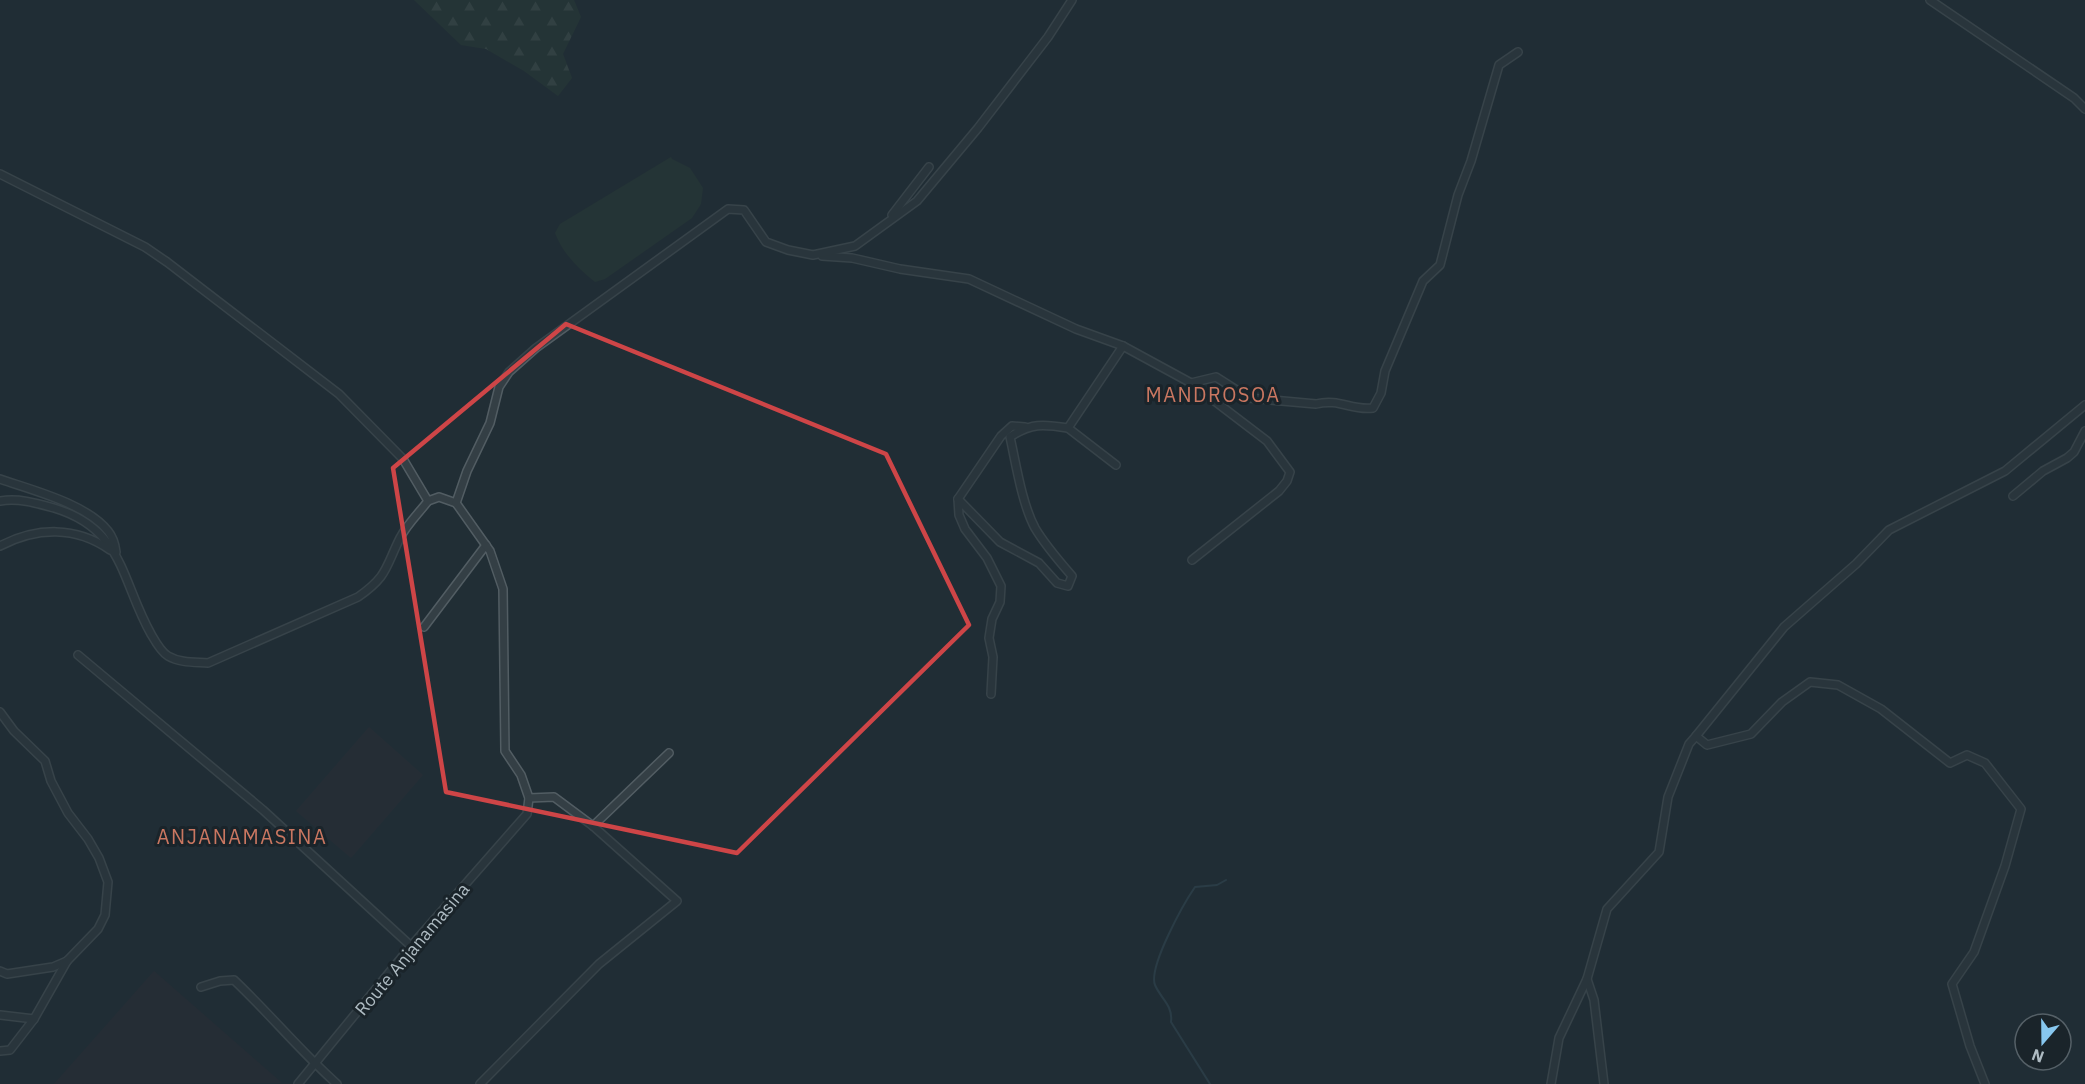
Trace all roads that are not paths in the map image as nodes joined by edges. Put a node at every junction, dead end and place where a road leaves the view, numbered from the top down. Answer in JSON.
{"nodes":[{"id":1,"x":1072,"y":0,"type":"edge"},
{"id":2,"x":1930,"y":0,"type":"edge"},
{"id":3,"x":1518,"y":52,"type":"dead end"},
{"id":4,"x":2085,"y":109,"type":"edge"},
{"id":5,"x":929,"y":167,"type":"dead end"},
{"id":6,"x":0,"y":174,"type":"edge"},
{"id":7,"x":887,"y":222,"type":"junction"},
{"id":8,"x":813,"y":255,"type":"junction"},
{"id":9,"x":1123,"y":346,"type":"junction"},
{"id":10,"x":1191,"y":383,"type":"junction"},
{"id":11,"x":2085,"y":405,"type":"edge"},
{"id":12,"x":1025,"y":427,"type":"junction"},
{"id":13,"x":1068,"y":428,"type":"junction"},
{"id":14,"x":2085,"y":430,"type":"edge"},
{"id":15,"x":1116,"y":465,"type":"dead end"},
{"id":16,"x":0,"y":479,"type":"edge"},
{"id":17,"x":2013,"y":496,"type":"dead end"},
{"id":18,"x":958,"y":499,"type":"junction"},
{"id":19,"x":0,"y":501,"type":"edge"},
{"id":20,"x":428,"y":501,"type":"junction"},
{"id":21,"x":456,"y":503,"type":"junction"},
{"id":22,"x":486,"y":544,"type":"junction"},
{"id":23,"x":0,"y":546,"type":"edge"},
{"id":24,"x":117,"y":555,"type":"junction"},
{"id":25,"x":1192,"y":560,"type":"dead end"},
{"id":26,"x":424,"y":627,"type":"dead end"},
{"id":27,"x":78,"y":655,"type":"dead end"},
{"id":28,"x":991,"y":694,"type":"dead end"},
{"id":29,"x":0,"y":712,"type":"edge"},
{"id":30,"x":1696,"y":736,"type":"junction"},
{"id":31,"x":669,"y":753,"type":"dead end"},
{"id":32,"x":529,"y":798,"type":"junction"},
{"id":33,"x":593,"y":826,"type":"junction"},
{"id":34,"x":411,"y":946,"type":"junction"},
{"id":35,"x":67,"y":961,"type":"junction"},
{"id":36,"x":2,"y":973,"type":"edge"},
{"id":37,"x":1587,"y":978,"type":"junction"},
{"id":38,"x":201,"y":987,"type":"dead end"},
{"id":39,"x":0,"y":1015,"type":"edge"},
{"id":40,"x":34,"y":1019,"type":"junction"},
{"id":41,"x":0,"y":1051,"type":"edge"},
{"id":42,"x":316,"y":1065,"type":"junction"},
{"id":43,"x":298,"y":1084,"type":"edge"},
{"id":44,"x":337,"y":1084,"type":"edge"},
{"id":45,"x":480,"y":1084,"type":"edge"},
{"id":46,"x":1551,"y":1084,"type":"edge"},
{"id":47,"x":1604,"y":1084,"type":"edge"},
{"id":48,"x":1985,"y":1084,"type":"edge"}],
"edges":[{"from":1,"to":7,"type":"street"},
{"from":2,"to":4,"type":"street"},
{"from":3,"to":10,"type":"street"},
{"from":5,"to":7,"type":"street"},
{"from":6,"to":20,"type":"street"},
{"from":7,"to":8,"type":"street"},
{"from":8,"to":9,"type":"street"},
{"from":8,"to":21,"type":"street"},
{"from":9,"to":10,"type":"street"},
{"from":9,"to":13,"type":"street"},
{"from":10,"to":25,"type":"street"},
{"from":11,"to":30,"type":"street"},
{"from":12,"to":13,"type":"street"},
{"from":12,"to":18,"type":"street"},
{"from":12,"to":18,"type":"street"},
{"from":13,"to":15,"type":"street"},
{"from":14,"to":17,"type":"street"},
{"from":16,"to":24,"type":"street"},
{"from":18,"to":28,"type":"street"},
{"from":19,"to":24,"type":"street"},
{"from":20,"to":21,"type":"street"},
{"from":20,"to":24,"type":"street"},
{"from":21,"to":22,"type":"street"},
{"from":22,"to":26,"type":"street"},
{"from":22,"to":32,"type":"street"},
{"from":23,"to":24,"type":"street"},
{"from":27,"to":34,"type":"street"},
{"from":29,"to":35,"type":"street"},
{"from":30,"to":37,"type":"street"},
{"from":30,"to":48,"type":"street"},
{"from":31,"to":33,"type":"street"},
{"from":32,"to":33,"type":"street"},
{"from":32,"to":34,"type":"street","name":"Route Anjanamasina"},
{"from":33,"to":45,"type":"street"},
{"from":34,"to":42,"type":"street","name":"Route Anjanamasina"},
{"from":35,"to":36,"type":"street"},
{"from":35,"to":40,"type":"street"},
{"from":37,"to":46,"type":"street"},
{"from":37,"to":47,"type":"street"},
{"from":38,"to":42,"type":"street"},
{"from":39,"to":40,"type":"street"},
{"from":40,"to":41,"type":"street"},
{"from":42,"to":43,"type":"street","name":"Route Anjanamasina"},
{"from":42,"to":44,"type":"street"}]}
